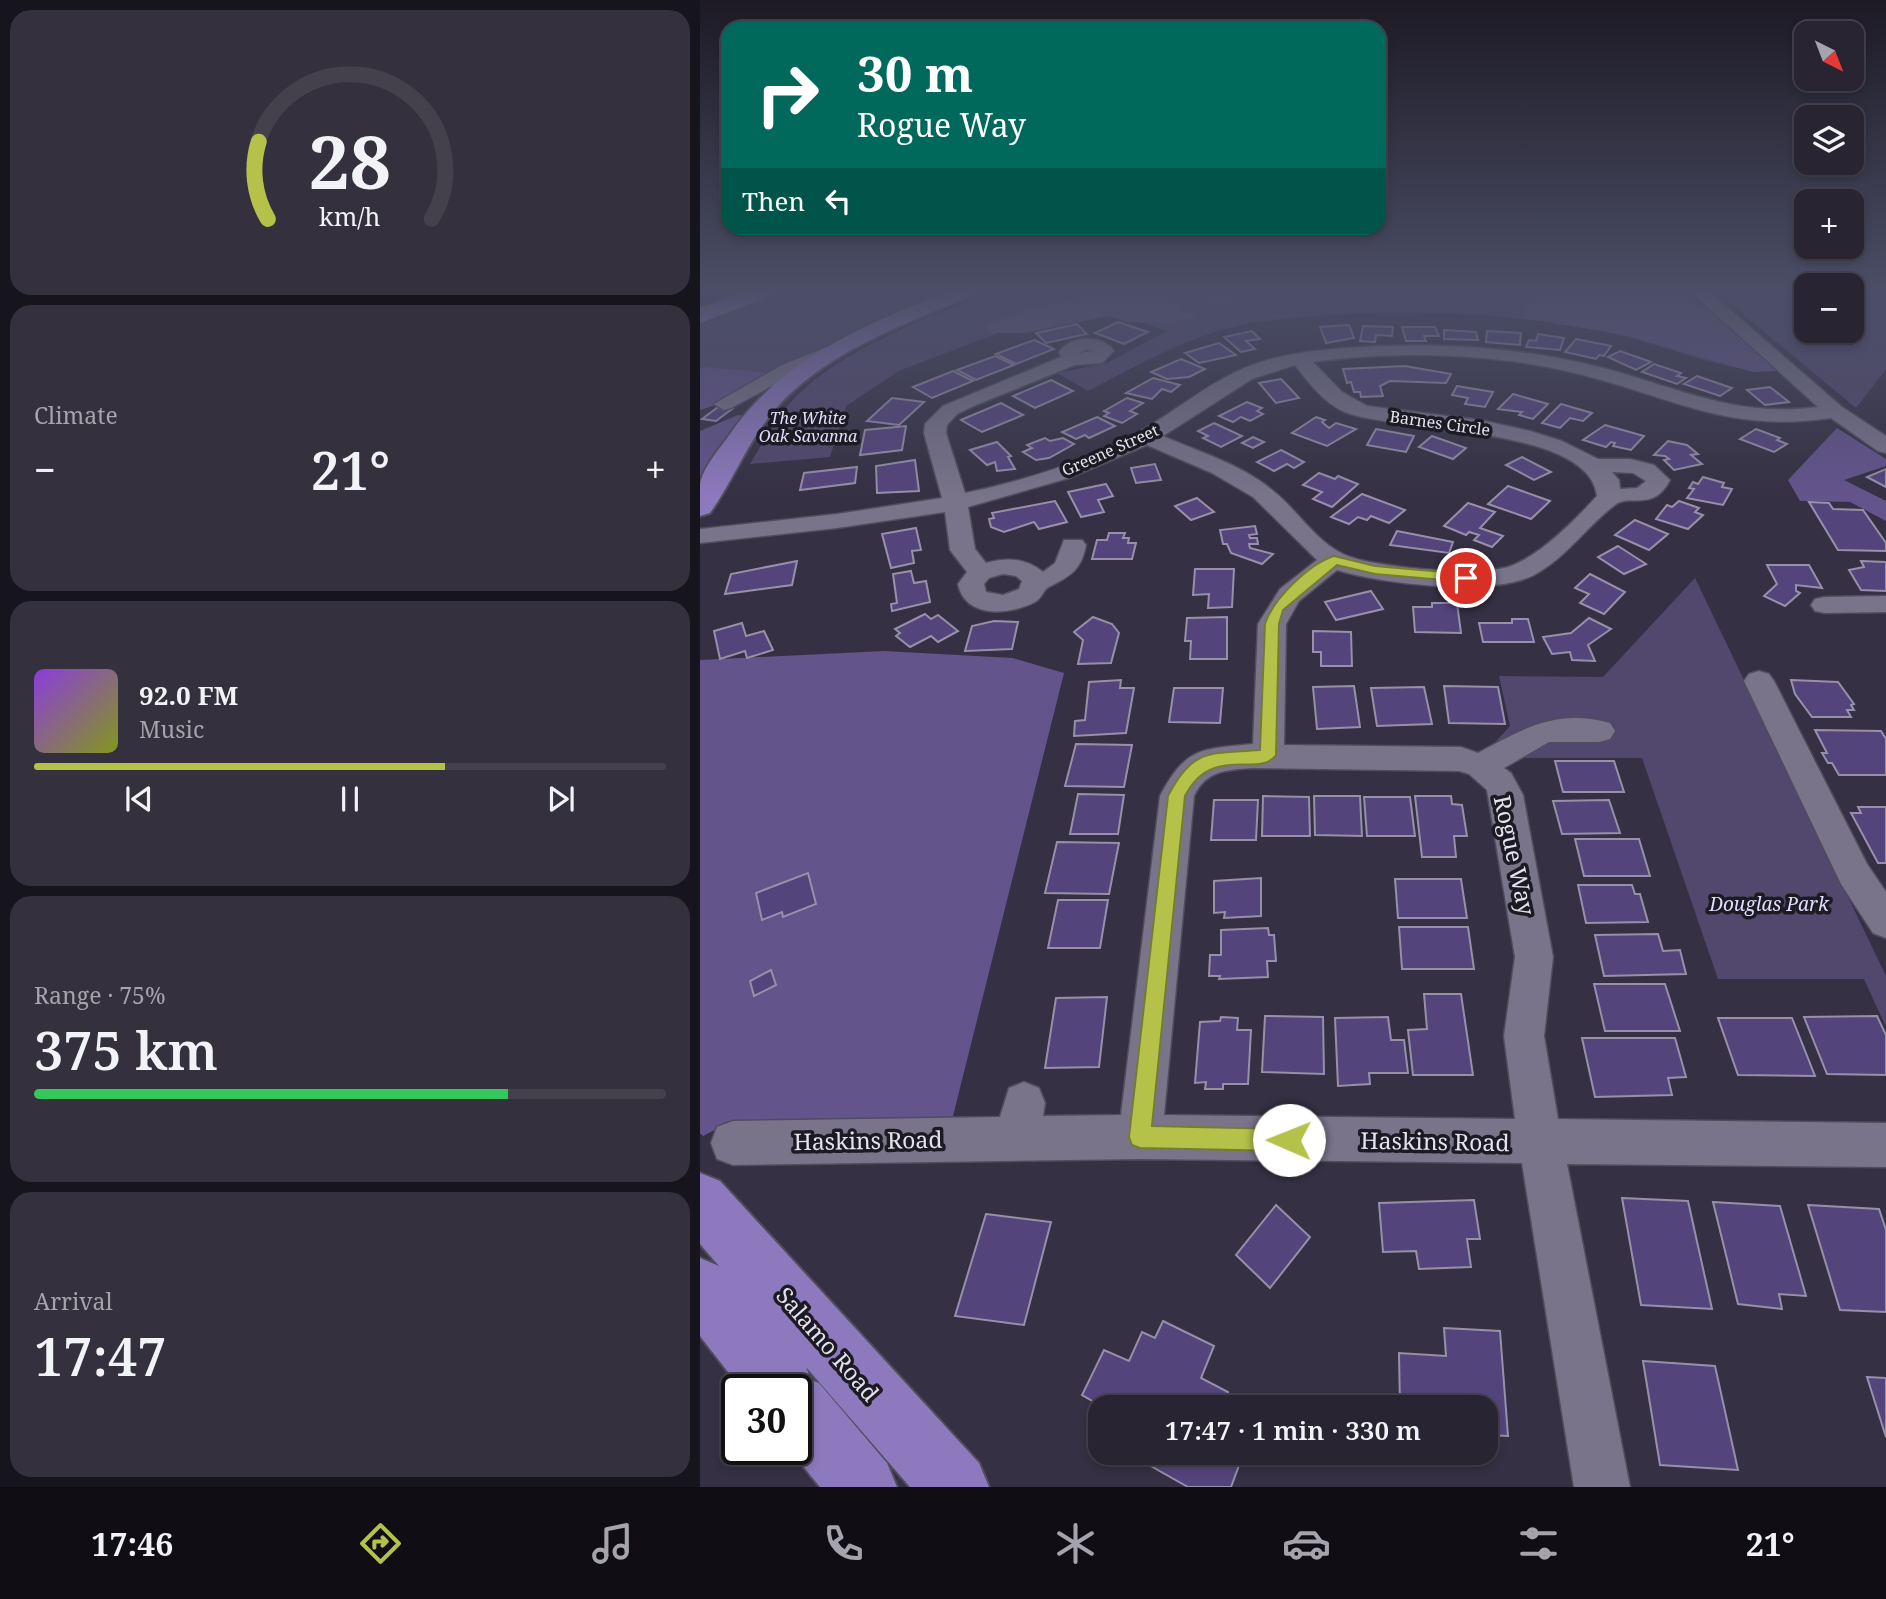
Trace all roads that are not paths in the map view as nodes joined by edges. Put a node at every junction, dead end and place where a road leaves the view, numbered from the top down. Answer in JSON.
{"nodes":[{"id":1,"x":813,"y":359,"type":"edge"},
{"id":2,"x":821,"y":359,"type":"edge"},
{"id":3,"x":1071,"y":359,"type":"edge"},
{"id":4,"x":1293,"y":359,"type":"edge"},
{"id":5,"x":1300,"y":359,"type":"edge"},
{"id":6,"x":1527,"y":359,"type":"edge"},
{"id":7,"x":1776,"y":359,"type":"edge"},
{"id":8,"x":723,"y":404,"type":"dead end"},
{"id":9,"x":1835,"y":411,"type":"junction"},
{"id":10,"x":1146,"y":437,"type":"junction"},
{"id":11,"x":1886,"y":446,"type":"edge"},
{"id":12,"x":1595,"y":466,"type":"junction"},
{"id":13,"x":1609,"y":496,"type":"junction"},
{"id":14,"x":956,"y":502,"type":"junction"},
{"id":15,"x":700,"y":507,"type":"edge"},
{"id":16,"x":700,"y":536,"type":"edge"},
{"id":17,"x":1073,"y":545,"type":"dead end"},
{"id":18,"x":1334,"y":560,"type":"junction"},
{"id":19,"x":980,"y":572,"type":"junction"},
{"id":20,"x":1035,"y":583,"type":"junction"},
{"id":21,"x":1886,"y":604,"type":"edge"},
{"id":22,"x":1825,"y":605,"type":"dead end"},
{"id":23,"x":1759,"y":681,"type":"dead end"},
{"id":24,"x":1599,"y":731,"type":"dead end"},
{"id":25,"x":1268,"y":755,"type":"junction"},
{"id":26,"x":1480,"y":766,"type":"junction"},
{"id":27,"x":1886,"y":922,"type":"edge"},
{"id":28,"x":1140,"y":1137,"type":"junction"},
{"id":29,"x":1539,"y":1142,"type":"junction"},
{"id":30,"x":733,"y":1143,"type":"dead end"},
{"id":31,"x":1886,"y":1144,"type":"edge"},
{"id":32,"x":700,"y":1200,"type":"edge"},
{"id":33,"x":700,"y":1288,"type":"edge"},
{"id":34,"x":770,"y":1374,"type":"edge"},
{"id":35,"x":812,"y":1425,"type":"edge"},
{"id":36,"x":863,"y":1487,"type":"edge"},
{"id":37,"x":955,"y":1487,"type":"edge"},
{"id":38,"x":1602,"y":1487,"type":"edge"}],
"edges":[{"from":1,"to":8,"type":"street"},
{"from":2,"to":15,"type":"main road"},
{"from":3,"to":14,"type":"street"},
{"from":4,"to":10,"type":"street","name":"Greene Street"},
{"from":5,"to":12,"type":"street","name":"Barnes Circle"},
{"from":6,"to":9,"type":"street","name":"Greene Street"},
{"from":7,"to":9,"type":"street"},
{"from":9,"to":11,"type":"street"},
{"from":10,"to":14,"type":"street","name":"Greene Street"},
{"from":10,"to":18,"type":"street"},
{"from":12,"to":13,"type":"street"},
{"from":12,"to":13,"type":"street","name":"Barnes Circle"},
{"from":13,"to":18,"type":"street"},
{"from":14,"to":16,"type":"street","name":"Greene Street"},
{"from":14,"to":19,"type":"street"},
{"from":17,"to":20,"type":"street"},
{"from":18,"to":25,"type":"street"},
{"from":19,"to":20,"type":"street"},
{"from":19,"to":20,"type":"street"},
{"from":21,"to":22,"type":"street"},
{"from":23,"to":27,"type":"street"},
{"from":24,"to":26,"type":"street"},
{"from":25,"to":26,"type":"street"},
{"from":25,"to":28,"type":"street"},
{"from":26,"to":29,"type":"street","name":"Rogue Way"},
{"from":28,"to":29,"type":"street","name":"Haskins Road"},
{"from":28,"to":30,"type":"street","name":"Haskins Road"},
{"from":29,"to":31,"type":"street","name":"Haskins Road"},
{"from":29,"to":38,"type":"street","name":"Rogue Way"},
{"from":32,"to":37,"type":"main road","name":"Salamo Road"},
{"from":33,"to":34,"type":"main road"},
{"from":35,"to":36,"type":"main road"}]}
